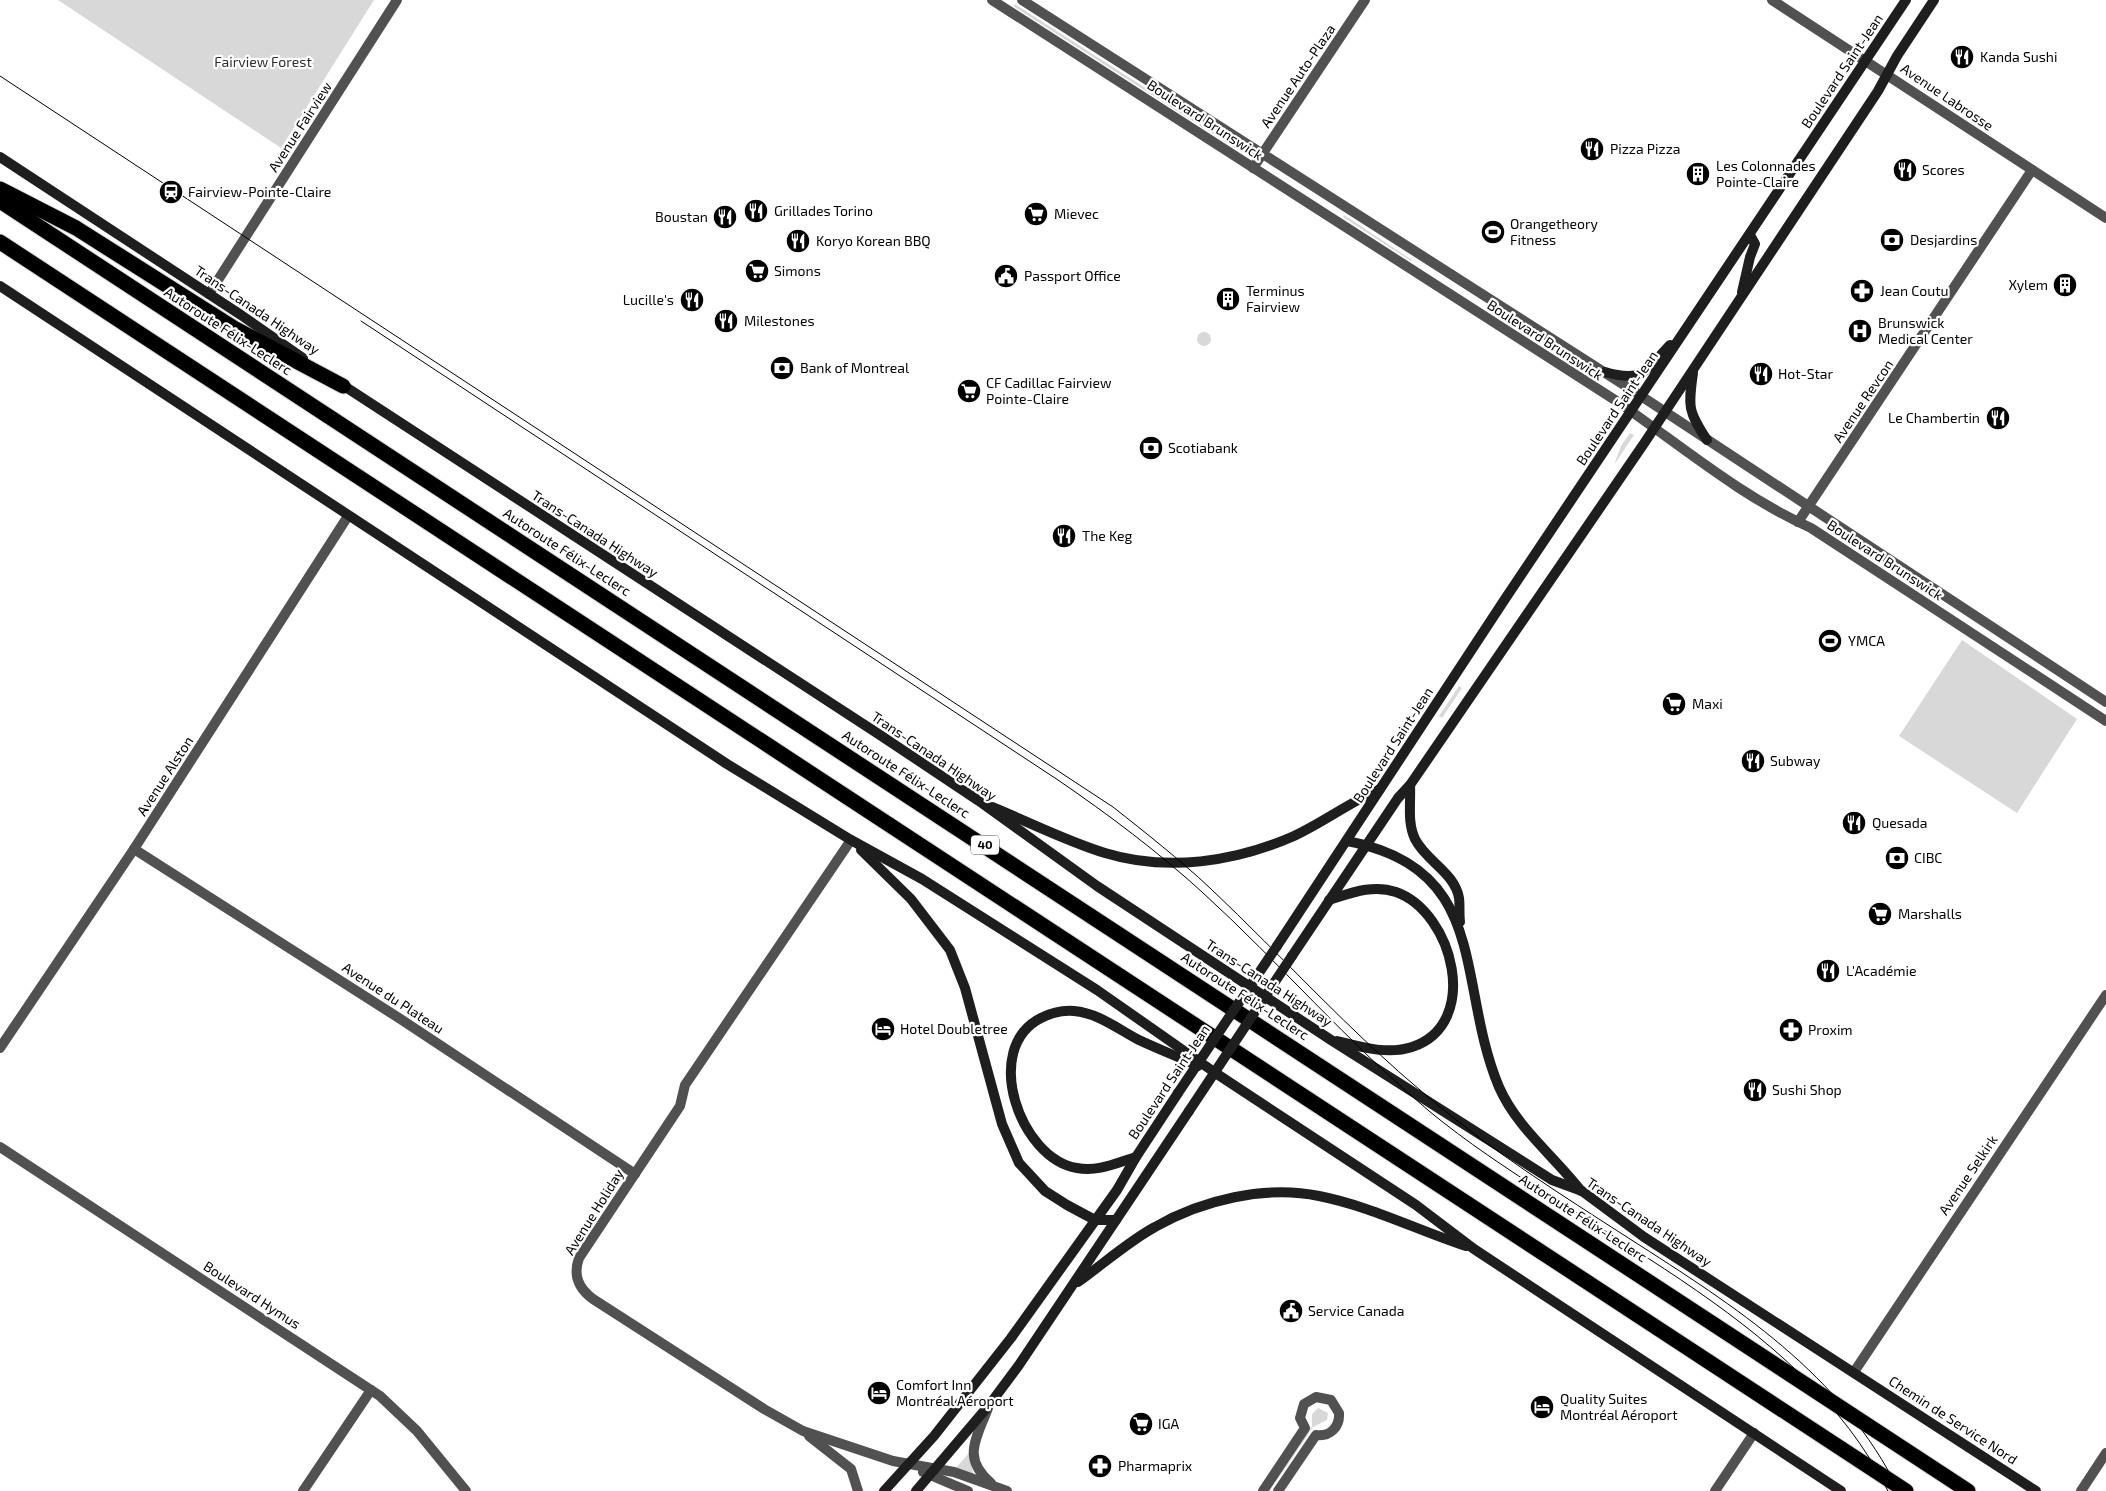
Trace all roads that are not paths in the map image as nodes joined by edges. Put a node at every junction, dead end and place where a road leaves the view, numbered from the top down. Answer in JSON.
{"nodes":[{"id":1,"x":397,"y":0,"type":"edge"},
{"id":2,"x":992,"y":0,"type":"edge"},
{"id":3,"x":1022,"y":0,"type":"edge"},
{"id":4,"x":1365,"y":0,"type":"edge"},
{"id":5,"x":1772,"y":0,"type":"edge"},
{"id":6,"x":1906,"y":0,"type":"edge"},
{"id":7,"x":1934,"y":0,"type":"edge"},
{"id":8,"x":1866,"y":60,"type":"junction"},
{"id":9,"x":1887,"y":74,"type":"junction"},
{"id":10,"x":1262,"y":154,"type":"junction"},
{"id":11,"x":0,"y":157,"type":"edge"},
{"id":12,"x":1253,"y":168,"type":"junction"},
{"id":13,"x":2032,"y":170,"type":"junction"},
{"id":14,"x":0,"y":189,"type":"edge"},
{"id":15,"x":0,"y":202,"type":"edge"},
{"id":16,"x":2106,"y":218,"type":"edge"},
{"id":17,"x":1750,"y":235,"type":"junction"},
{"id":18,"x":0,"y":242,"type":"edge"},
{"id":19,"x":0,"y":286,"type":"edge"},
{"id":20,"x":209,"y":294,"type":"junction"},
{"id":21,"x":1741,"y":298,"type":"junction"},
{"id":22,"x":1690,"y":324,"type":"junction"},
{"id":23,"x":1694,"y":369,"type":"junction"},
{"id":24,"x":1605,"y":372,"type":"junction"},
{"id":25,"x":343,"y":386,"type":"junction"},
{"id":26,"x":1642,"y":397,"type":"junction"},
{"id":27,"x":1632,"y":412,"type":"junction"},
{"id":28,"x":1665,"y":412,"type":"junction"},
{"id":29,"x":1654,"y":428,"type":"junction"},
{"id":30,"x":1707,"y":440,"type":"junction"},
{"id":31,"x":1808,"y":507,"type":"junction"},
{"id":32,"x":348,"y":516,"type":"junction"},
{"id":33,"x":1798,"y":522,"type":"junction"},
{"id":34,"x":2105,"y":702,"type":"edge"},
{"id":35,"x":2096,"y":715,"type":"junction"},
{"id":36,"x":2106,"y":722,"type":"edge"},
{"id":37,"x":1410,"y":785,"type":"junction"},
{"id":38,"x":1380,"y":789,"type":"junction"},
{"id":39,"x":979,"y":802,"type":"junction"},
{"id":40,"x":851,"y":840,"type":"junction"},
{"id":41,"x":1347,"y":841,"type":"junction"},
{"id":42,"x":1366,"y":845,"type":"junction"},
{"id":43,"x":134,"y":849,"type":"junction"},
{"id":44,"x":1329,"y":900,"type":"junction"},
{"id":45,"x":1460,"y":928,"type":"junction"},
{"id":46,"x":2106,"y":995,"type":"edge"},
{"id":47,"x":1331,"y":1040,"type":"junction"},
{"id":48,"x":0,"y":1048,"type":"edge"},
{"id":49,"x":1217,"y":1074,"type":"junction"},
{"id":50,"x":0,"y":1147,"type":"edge"},
{"id":51,"x":1136,"y":1157,"type":"junction"},
{"id":52,"x":635,"y":1174,"type":"junction"},
{"id":53,"x":1582,"y":1191,"type":"junction"},
{"id":54,"x":1095,"y":1220,"type":"junction"},
{"id":55,"x":1116,"y":1220,"type":"junction"},
{"id":56,"x":1474,"y":1249,"type":"junction"},
{"id":57,"x":1073,"y":1285,"type":"junction"},
{"id":58,"x":1854,"y":1372,"type":"junction"},
{"id":59,"x":371,"y":1390,"type":"junction"},
{"id":60,"x":990,"y":1404,"type":"junction"},
{"id":61,"x":803,"y":1431,"type":"junction"},
{"id":62,"x":1754,"y":1433,"type":"junction"},
{"id":63,"x":2106,"y":1452,"type":"edge"},
{"id":64,"x":908,"y":1465,"type":"junction"},
{"id":65,"x":933,"y":1472,"type":"junction"},
{"id":66,"x":994,"y":1486,"type":"junction"},
{"id":67,"x":303,"y":1491,"type":"edge"},
{"id":68,"x":466,"y":1491,"type":"edge"},
{"id":69,"x":858,"y":1491,"type":"edge"},
{"id":70,"x":884,"y":1491,"type":"edge"},
{"id":71,"x":916,"y":1491,"type":"edge"},
{"id":72,"x":968,"y":1491,"type":"edge"},
{"id":73,"x":1007,"y":1491,"type":"edge"},
{"id":74,"x":1263,"y":1491,"type":"edge"},
{"id":75,"x":1278,"y":1491,"type":"edge"},
{"id":76,"x":1716,"y":1491,"type":"edge"},
{"id":77,"x":1842,"y":1491,"type":"edge"},
{"id":78,"x":1906,"y":1491,"type":"edge"},
{"id":79,"x":1968,"y":1491,"type":"edge"},
{"id":80,"x":2036,"y":1491,"type":"edge"},
{"id":81,"x":2081,"y":1491,"type":"edge"}],
"edges":[{"from":1,"to":20,"type":"street","name":"Avenue Fairview"},
{"from":2,"to":12,"type":"street","name":"Boulevard Brunswick"},
{"from":3,"to":10,"type":"street","name":"Boulevard Brunswick"},
{"from":4,"to":10,"type":"street","name":"Avenue Auto-Plaza"},
{"from":5,"to":8,"type":"street","name":"Avenue Labrosse"},
{"from":6,"to":8,"type":"main road","name":"Boulevard Saint-Jean"},
{"from":7,"to":9,"type":"main road"},
{"from":8,"to":9,"type":"street","name":"Avenue Labrosse"},
{"from":8,"to":17,"type":"main road","name":"Boulevard Saint-Jean"},
{"from":9,"to":13,"type":"street","name":"Avenue Labrosse"},
{"from":9,"to":21,"type":"main road"},
{"from":10,"to":12,"type":"street","name":"Avenue Auto-Plaza"},
{"from":10,"to":24,"type":"street","name":"Boulevard Brunswick"},
{"from":11,"to":20,"type":"main road","name":"Trans-Canada Highway"},
{"from":12,"to":27,"type":"street","name":"Boulevard Brunswick"},
{"from":13,"to":16,"type":"street","name":"Avenue Labrosse"},
{"from":13,"to":31,"type":"street","name":"Avenue Revcon"},
{"from":14,"to":25,"type":"highway"},
{"from":15,"to":79,"type":"highway","name":"Autoroute Félix-Leclerc","number":"40"},
{"from":17,"to":21,"type":"main road"},
{"from":17,"to":22,"type":"main road","name":"Boulevard Saint-Jean"},
{"from":18,"to":78,"type":"highway","number":"40"},
{"from":19,"to":32,"type":"main road"},
{"from":20,"to":25,"type":"main road","name":"Trans-Canada Highway"},
{"from":21,"to":23,"type":"main road"},
{"from":22,"to":24,"type":"main road"},
{"from":22,"to":26,"type":"main road","name":"Boulevard Saint-Jean"},
{"from":23,"to":28,"type":"main road"},
{"from":23,"to":30,"type":"main road"},
{"from":24,"to":26,"type":"street","name":"Boulevard Brunswick"},
{"from":25,"to":39,"type":"main road","name":"Trans-Canada Highway"},
{"from":26,"to":27,"type":"main road","name":"Boulevard Saint-Jean"},
{"from":26,"to":28,"type":"street","name":"Boulevard Brunswick"},
{"from":27,"to":29,"type":"street","name":"Boulevard Brunswick"},
{"from":27,"to":38,"type":"main road","name":"Boulevard Saint-Jean"},
{"from":28,"to":29,"type":"main road"},
{"from":28,"to":30,"type":"street","name":"Boulevard Brunswick"},
{"from":29,"to":33,"type":"street","name":"Boulevard Brunswick"},
{"from":29,"to":37,"type":"main road"},
{"from":30,"to":31,"type":"street","name":"Boulevard Brunswick"},
{"from":31,"to":33,"type":"street","name":"Avenue Revcon"},
{"from":31,"to":34,"type":"street","name":"Boulevard Brunswick"},
{"from":32,"to":40,"type":"main road"},
{"from":32,"to":43,"type":"street","name":"Avenue Alston"},
{"from":33,"to":35,"type":"street","name":"Boulevard Brunswick"},
{"from":34,"to":35,"type":"street"},
{"from":35,"to":36,"type":"street","name":"Boulevard Brunswick"},
{"from":37,"to":42,"type":"main road"},
{"from":37,"to":45,"type":"main road"},
{"from":38,"to":39,"type":"main road"},
{"from":38,"to":41,"type":"main road","name":"Boulevard Saint-Jean"},
{"from":39,"to":47,"type":"main road","name":"Trans-Canada Highway"},
{"from":40,"to":49,"type":"main road"},
{"from":40,"to":52,"type":"street","name":"Avenue Holiday"},
{"from":40,"to":54,"type":"main road"},
{"from":41,"to":42,"type":"main road"},
{"from":41,"to":51,"type":"main road","name":"Boulevard Saint-Jean","bridge":true},
{"from":42,"to":44,"type":"main road"},
{"from":42,"to":45,"type":"main road"},
{"from":43,"to":48,"type":"street","name":"Avenue Alston"},
{"from":43,"to":52,"type":"street","name":"Avenue du Plateau"},
{"from":44,"to":47,"type":"main road"},
{"from":44,"to":55,"type":"main road","bridge":true},
{"from":45,"to":53,"type":"main road"},
{"from":46,"to":58,"type":"street","name":"Avenue Selkirk"},
{"from":47,"to":53,"type":"main road","name":"Trans-Canada Highway"},
{"from":49,"to":51,"type":"main road"},
{"from":49,"to":56,"type":"main road"},
{"from":50,"to":59,"type":"street","name":"Boulevard Hymus"},
{"from":51,"to":54,"type":"main road","name":"Boulevard Saint-Jean"},
{"from":52,"to":61,"type":"street","name":"Avenue Holiday"},
{"from":53,"to":58,"type":"main road","name":"Trans-Canada Highway"},
{"from":54,"to":55,"type":"main road"},
{"from":54,"to":64,"type":"main road","name":"Boulevard Saint-Jean"},
{"from":55,"to":57,"type":"main road"},
{"from":56,"to":57,"type":"main road"},
{"from":56,"to":62,"type":"main road"},
{"from":57,"to":60,"type":"main road"},
{"from":58,"to":80,"type":"main road","name":"Chemin de Service Nord"},
{"from":59,"to":67,"type":"street"},
{"from":59,"to":68,"type":"street","name":"Boulevard Hymus"},
{"from":60,"to":65,"type":"main road"},
{"from":60,"to":66,"type":"street"},
{"from":61,"to":64,"type":"street","name":"Avenue Holiday"},
{"from":61,"to":69,"type":"street"},
{"from":62,"to":76,"type":"street"},
{"from":62,"to":77,"type":"main road"},
{"from":63,"to":81,"type":"street"},
{"from":64,"to":65,"type":"street","name":"Avenue Holiday"},
{"from":64,"to":70,"type":"main road","name":"Boulevard Saint-Jean"},
{"from":65,"to":66,"type":"street","name":"Avenue Holiday"},
{"from":65,"to":71,"type":"main road"},
{"from":65,"to":72,"type":"street","name":"Avenue Holiday"},
{"from":66,"to":73,"type":"street","name":"Avenue Holiday"},
{"from":74,"to":75,"type":"street"}]}
